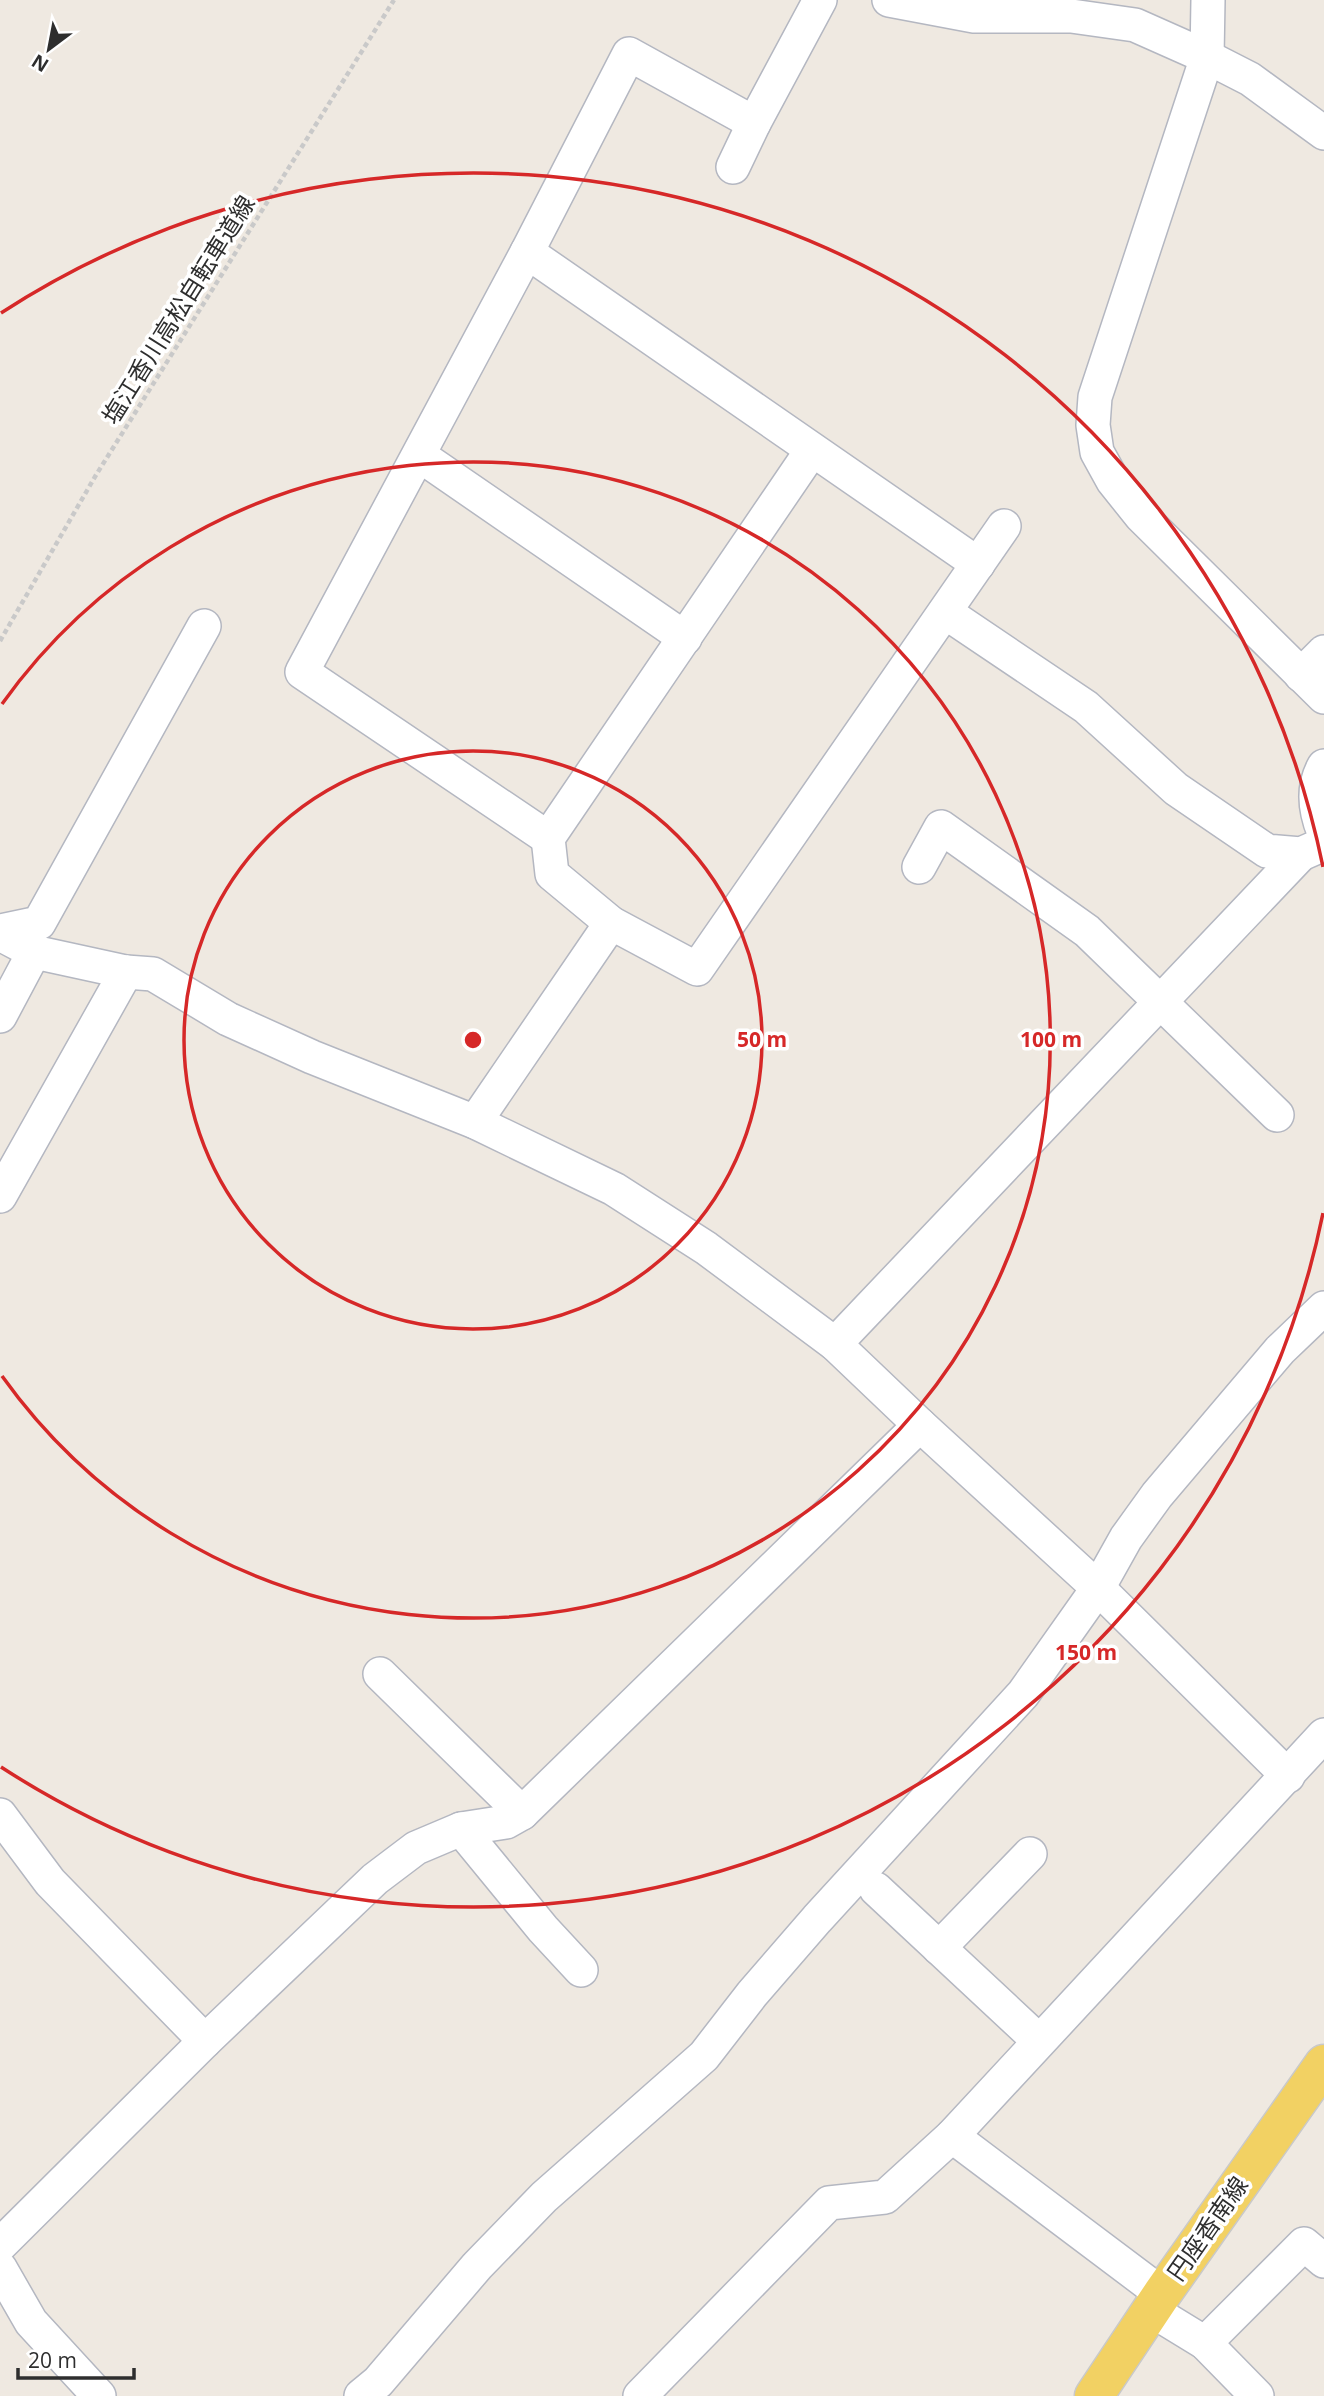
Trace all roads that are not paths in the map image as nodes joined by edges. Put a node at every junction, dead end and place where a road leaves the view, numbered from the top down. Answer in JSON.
{"nodes":[{"id":1,"x":820,"y":0,"type":"edge"},
{"id":2,"x":889,"y":0,"type":"edge"},
{"id":3,"x":1208,"y":0,"type":"edge"},
{"id":4,"x":1207,"y":57,"type":"junction"},
{"id":5,"x":754,"y":124,"type":"junction"},
{"id":6,"x":1324,"y":133,"type":"edge"},
{"id":7,"x":733,"y":167,"type":"dead end"},
{"id":8,"x":527,"y":252,"type":"junction"},
{"id":9,"x":812,"y":450,"type":"junction"},
{"id":10,"x":419,"y":455,"type":"junction"},
{"id":11,"x":1004,"y":526,"type":"dead end"},
{"id":12,"x":978,"y":564,"type":"junction"},
{"id":13,"x":945,"y":612,"type":"junction"},
{"id":14,"x":204,"y":626,"type":"dead end"},
{"id":15,"x":685,"y":638,"type":"junction"},
{"id":16,"x":1317,"y":675,"type":"edge"},
{"id":17,"x":1324,"y":766,"type":"edge"},
{"id":18,"x":548,"y":838,"type":"junction"},
{"id":19,"x":1316,"y":843,"type":"edge"},
{"id":20,"x":919,"y":867,"type":"dead end"},
{"id":21,"x":611,"y":923,"type":"junction"},
{"id":22,"x":0,"y":932,"type":"edge"},
{"id":23,"x":34,"y":952,"type":"junction"},
{"id":24,"x":126,"y":972,"type":"junction"},
{"id":25,"x":1159,"y":1003,"type":"junction"},
{"id":26,"x":0,"y":1016,"type":"edge"},
{"id":27,"x":1277,"y":1115,"type":"dead end"},
{"id":28,"x":475,"y":1122,"type":"junction"},
{"id":29,"x":0,"y":1196,"type":"edge"},
{"id":30,"x":1324,"y":1308,"type":"edge"},
{"id":31,"x":835,"y":1344,"type":"junction"},
{"id":32,"x":920,"y":1425,"type":"junction"},
{"id":33,"x":1098,"y":1588,"type":"junction"},
{"id":34,"x":380,"y":1674,"type":"dead end"},
{"id":35,"x":1324,"y":1735,"type":"edge"},
{"id":36,"x":1288,"y":1776,"type":"junction"},
{"id":37,"x":522,"y":1813,"type":"junction"},
{"id":38,"x":0,"y":1815,"type":"edge"},
{"id":39,"x":461,"y":1829,"type":"junction"},
{"id":40,"x":1030,"y":1854,"type":"dead end"},
{"id":41,"x":876,"y":1889,"type":"dead end"},
{"id":42,"x":939,"y":1948,"type":"junction"},
{"id":43,"x":582,"y":1970,"type":"dead end"},
{"id":44,"x":205,"y":2041,"type":"junction"},
{"id":45,"x":1039,"y":2041,"type":"junction"},
{"id":46,"x":1324,"y":2064,"type":"edge"},
{"id":47,"x":952,"y":2136,"type":"junction"},
{"id":48,"x":0,"y":2245,"type":"edge"},
{"id":49,"x":1324,"y":2260,"type":"edge"},
{"id":50,"x":0,"y":2268,"type":"edge"},
{"id":51,"x":1157,"y":2302,"type":"junction"},
{"id":52,"x":1205,"y":2343,"type":"junction"},
{"id":53,"x":99,"y":2396,"type":"edge"},
{"id":54,"x":361,"y":2396,"type":"edge"},
{"id":55,"x":640,"y":2396,"type":"edge"},
{"id":56,"x":1094,"y":2396,"type":"edge"},
{"id":57,"x":1257,"y":2396,"type":"edge"}],
"edges":[{"from":1,"to":5,"type":"street"},
{"from":2,"to":4,"type":"street"},
{"from":3,"to":4,"type":"street"},
{"from":4,"to":6,"type":"street"},
{"from":4,"to":16,"type":"street"},
{"from":5,"to":7,"type":"street"},
{"from":5,"to":8,"type":"street"},
{"from":8,"to":9,"type":"street"},
{"from":8,"to":10,"type":"street"},
{"from":9,"to":12,"type":"street"},
{"from":9,"to":15,"type":"street"},
{"from":10,"to":15,"type":"street"},
{"from":10,"to":18,"type":"street"},
{"from":11,"to":12,"type":"street"},
{"from":12,"to":13,"type":"street"},
{"from":13,"to":19,"type":"street"},
{"from":13,"to":21,"type":"street"},
{"from":14,"to":22,"type":"street"},
{"from":15,"to":18,"type":"street"},
{"from":17,"to":19,"type":"street"},
{"from":18,"to":21,"type":"street"},
{"from":19,"to":25,"type":"street"},
{"from":20,"to":25,"type":"street"},
{"from":21,"to":28,"type":"street"},
{"from":22,"to":23,"type":"street"},
{"from":23,"to":24,"type":"street"},
{"from":23,"to":26,"type":"street"},
{"from":24,"to":28,"type":"street"},
{"from":24,"to":29,"type":"street"},
{"from":25,"to":27,"type":"street"},
{"from":25,"to":31,"type":"street"},
{"from":28,"to":31,"type":"street"},
{"from":30,"to":33,"type":"street"},
{"from":31,"to":32,"type":"street"},
{"from":32,"to":33,"type":"street"},
{"from":32,"to":37,"type":"street"},
{"from":33,"to":36,"type":"street"},
{"from":33,"to":54,"type":"street"},
{"from":34,"to":37,"type":"street"},
{"from":35,"to":36,"type":"street"},
{"from":36,"to":45,"type":"street"},
{"from":37,"to":39,"type":"street"},
{"from":38,"to":44,"type":"street"},
{"from":39,"to":43,"type":"street"},
{"from":39,"to":44,"type":"street"},
{"from":40,"to":42,"type":"street"},
{"from":41,"to":42,"type":"street"},
{"from":42,"to":45,"type":"street"},
{"from":44,"to":48,"type":"street"},
{"from":45,"to":47,"type":"street"},
{"from":46,"to":51,"type":"main road","name":"円座香南線"},
{"from":47,"to":51,"type":"street"},
{"from":47,"to":55,"type":"street"},
{"from":49,"to":52,"type":"street"},
{"from":50,"to":53,"type":"street"},
{"from":51,"to":52,"type":"street"},
{"from":51,"to":56,"type":"main road","name":"円座香南線"},
{"from":52,"to":57,"type":"street"}]}
